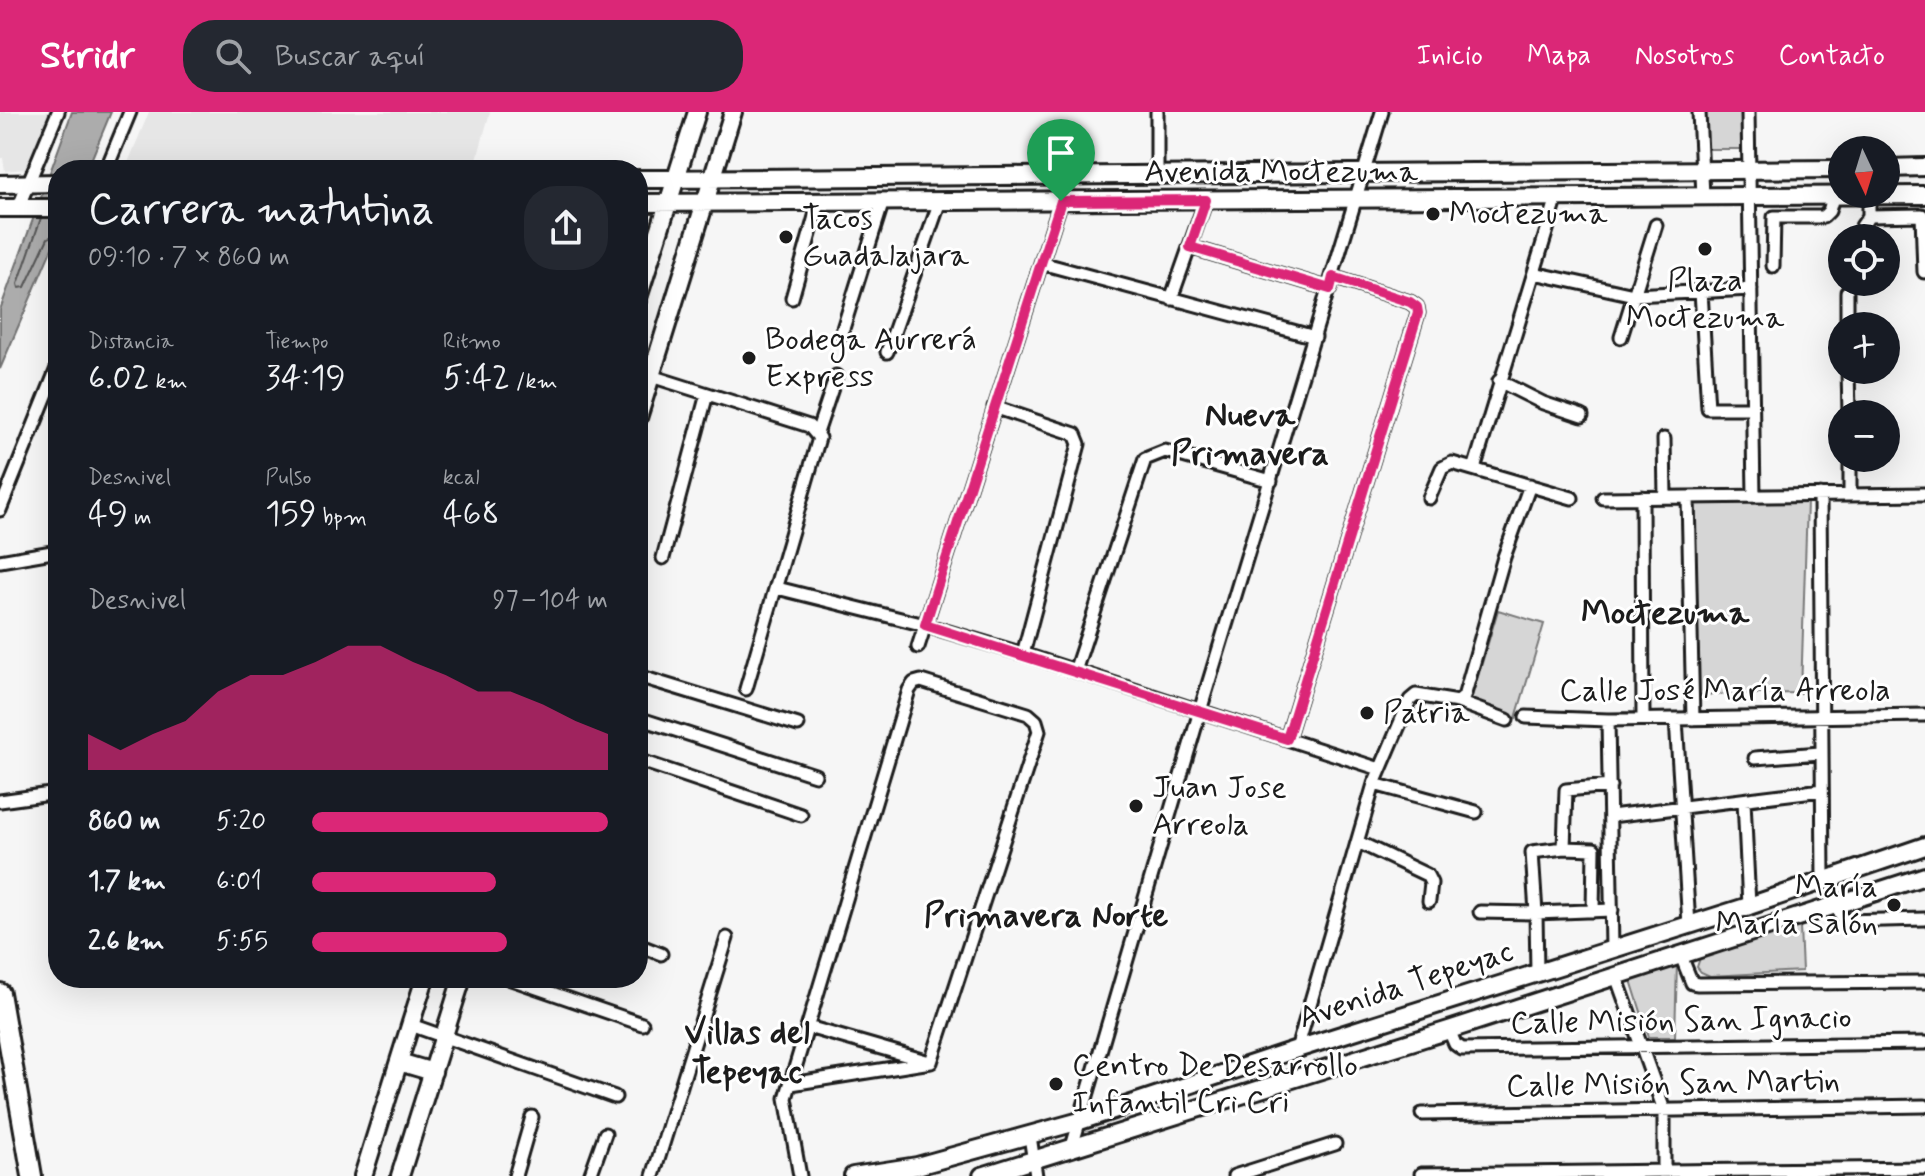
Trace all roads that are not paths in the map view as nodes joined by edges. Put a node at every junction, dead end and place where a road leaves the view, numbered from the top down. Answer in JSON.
{"nodes":[{"id":1,"x":58,"y":112,"type":"edge"},
{"id":2,"x":130,"y":112,"type":"edge"},
{"id":3,"x":697,"y":112,"type":"edge"},
{"id":4,"x":733,"y":112,"type":"edge"},
{"id":5,"x":1157,"y":112,"type":"edge"},
{"id":6,"x":1382,"y":112,"type":"edge"},
{"id":7,"x":1699,"y":112,"type":"edge"},
{"id":8,"x":1748,"y":112,"type":"edge"},
{"id":9,"x":110,"y":160,"type":"edge"},
{"id":10,"x":1925,"y":167,"type":"edge"},
{"id":11,"x":1900,"y":168,"type":"edge"},
{"id":12,"x":1828,"y":169,"type":"edge"},
{"id":13,"x":1749,"y":170,"type":"junction"},
{"id":14,"x":1702,"y":171,"type":"junction"},
{"id":15,"x":1364,"y":173,"type":"junction"},
{"id":16,"x":1157,"y":175,"type":"junction"},
{"id":17,"x":676,"y":178,"type":"junction"},
{"id":18,"x":712,"y":178,"type":"junction"},
{"id":19,"x":648,"y":179,"type":"edge"},
{"id":20,"x":43,"y":183,"type":"edge"},
{"id":21,"x":0,"y":184,"type":"edge"},
{"id":22,"x":1828,"y":194,"type":"edge"},
{"id":23,"x":1749,"y":195,"type":"junction"},
{"id":24,"x":1900,"y":195,"type":"edge"},
{"id":25,"x":1925,"y":195,"type":"edge"},
{"id":26,"x":1703,"y":196,"type":"junction"},
{"id":27,"x":1557,"y":197,"type":"junction"},
{"id":28,"x":1206,"y":200,"type":"junction"},
{"id":29,"x":1357,"y":200,"type":"junction"},
{"id":30,"x":883,"y":201,"type":"junction"},
{"id":31,"x":940,"y":201,"type":"junction"},
{"id":32,"x":1061,"y":201,"type":"junction"},
{"id":33,"x":706,"y":202,"type":"junction"},
{"id":34,"x":819,"y":202,"type":"junction"},
{"id":35,"x":648,"y":203,"type":"edge"},
{"id":36,"x":670,"y":203,"type":"junction"},
{"id":37,"x":0,"y":208,"type":"edge"},
{"id":38,"x":23,"y":208,"type":"junction"},
{"id":39,"x":48,"y":208,"type":"edge"},
{"id":40,"x":1830,"y":208,"type":"edge"},
{"id":41,"x":1869,"y":208,"type":"edge"},
{"id":42,"x":1869,"y":216,"type":"junction"},
{"id":43,"x":1863,"y":224,"type":"edge"},
{"id":44,"x":1656,"y":225,"type":"dead end"},
{"id":45,"x":1190,"y":247,"type":"junction"},
{"id":46,"x":1041,"y":263,"type":"junction"},
{"id":47,"x":1773,"y":266,"type":"dead end"},
{"id":48,"x":648,"y":268,"type":"edge"},
{"id":49,"x":1924,"y":272,"type":"edge"},
{"id":50,"x":1534,"y":273,"type":"junction"},
{"id":51,"x":1332,"y":283,"type":"junction"},
{"id":52,"x":1751,"y":289,"type":"junction"},
{"id":53,"x":1701,"y":291,"type":"junction"},
{"id":54,"x":1634,"y":295,"type":"junction"},
{"id":55,"x":792,"y":298,"type":"dead end"},
{"id":56,"x":1171,"y":299,"type":"junction"},
{"id":57,"x":841,"y":335,"type":"dead end"},
{"id":58,"x":1315,"y":337,"type":"junction"},
{"id":59,"x":1621,"y":337,"type":"dead end"},
{"id":60,"x":887,"y":352,"type":"dead end"},
{"id":61,"x":651,"y":376,"type":"junction"},
{"id":62,"x":836,"y":376,"type":"dead end"},
{"id":63,"x":1499,"y":381,"type":"junction"},
{"id":64,"x":648,"y":386,"type":"edge"},
{"id":65,"x":48,"y":391,"type":"edge"},
{"id":66,"x":707,"y":394,"type":"junction"},
{"id":67,"x":994,"y":407,"type":"junction"},
{"id":68,"x":1752,"y":408,"type":"junction"},
{"id":69,"x":1582,"y":416,"type":"dead end"},
{"id":70,"x":817,"y":433,"type":"junction"},
{"id":71,"x":1664,"y":439,"type":"dead end"},
{"id":72,"x":1474,"y":469,"type":"junction"},
{"id":73,"x":1850,"y":472,"type":"edge"},
{"id":74,"x":1271,"y":481,"type":"junction"},
{"id":75,"x":1530,"y":485,"type":"junction"},
{"id":76,"x":1925,"y":494,"type":"edge"},
{"id":77,"x":1820,"y":495,"type":"junction"},
{"id":78,"x":1850,"y":495,"type":"junction"},
{"id":79,"x":1754,"y":496,"type":"junction"},
{"id":80,"x":1642,"y":497,"type":"junction"},
{"id":81,"x":1665,"y":497,"type":"junction"},
{"id":82,"x":1688,"y":497,"type":"junction"},
{"id":83,"x":1429,"y":498,"type":"dead end"},
{"id":84,"x":1572,"y":498,"type":"dead end"},
{"id":85,"x":1603,"y":498,"type":"dead end"},
{"id":86,"x":0,"y":510,"type":"edge"},
{"id":87,"x":48,"y":553,"type":"edge"},
{"id":88,"x":663,"y":558,"type":"dead end"},
{"id":89,"x":0,"y":561,"type":"edge"},
{"id":90,"x":777,"y":588,"type":"junction"},
{"id":91,"x":925,"y":625,"type":"junction"},
{"id":92,"x":918,"y":647,"type":"dead end"},
{"id":93,"x":1023,"y":654,"type":"junction"},
{"id":94,"x":1075,"y":671,"type":"junction"},
{"id":95,"x":648,"y":679,"type":"edge"},
{"id":96,"x":746,"y":689,"type":"dead end"},
{"id":97,"x":1458,"y":702,"type":"junction"},
{"id":98,"x":1200,"y":711,"type":"junction"},
{"id":99,"x":1925,"y":715,"type":"edge"},
{"id":100,"x":1526,"y":717,"type":"dead end"},
{"id":101,"x":1822,"y":717,"type":"junction"},
{"id":102,"x":1643,"y":719,"type":"junction"},
{"id":103,"x":1676,"y":719,"type":"junction"},
{"id":104,"x":1693,"y":719,"type":"junction"},
{"id":105,"x":1507,"y":720,"type":"dead end"},
{"id":106,"x":1608,"y":720,"type":"junction"},
{"id":107,"x":648,"y":721,"type":"edge"},
{"id":108,"x":798,"y":725,"type":"dead end"},
{"id":109,"x":1287,"y":739,"type":"junction"},
{"id":110,"x":1820,"y":753,"type":"junction"},
{"id":111,"x":1755,"y":758,"type":"dead end"},
{"id":112,"x":648,"y":763,"type":"edge"},
{"id":113,"x":1380,"y":769,"type":"junction"},
{"id":114,"x":815,"y":775,"type":"dead end"},
{"id":115,"x":1374,"y":784,"type":"junction"},
{"id":116,"x":1610,"y":786,"type":"junction"},
{"id":117,"x":1822,"y":790,"type":"junction"},
{"id":118,"x":48,"y":794,"type":"edge"},
{"id":119,"x":1744,"y":800,"type":"junction"},
{"id":120,"x":0,"y":801,"type":"edge"},
{"id":121,"x":1683,"y":809,"type":"junction"},
{"id":122,"x":1476,"y":812,"type":"dead end"},
{"id":123,"x":801,"y":815,"type":"dead end"},
{"id":124,"x":1611,"y":816,"type":"junction"},
{"id":125,"x":1358,"y":842,"type":"junction"},
{"id":126,"x":1925,"y":846,"type":"edge"},
{"id":127,"x":1564,"y":848,"type":"junction"},
{"id":128,"x":1611,"y":848,"type":"junction"},
{"id":129,"x":1594,"y":849,"type":"junction"},
{"id":130,"x":1925,"y":876,"type":"edge"},
{"id":131,"x":1823,"y":879,"type":"junction"},
{"id":132,"x":1429,"y":901,"type":"dead end"},
{"id":133,"x":1836,"y":906,"type":"junction"},
{"id":134,"x":1742,"y":908,"type":"junction"},
{"id":135,"x":1612,"y":910,"type":"junction"},
{"id":136,"x":1593,"y":911,"type":"junction"},
{"id":137,"x":1480,"y":912,"type":"dead end"},
{"id":138,"x":1536,"y":913,"type":"junction"},
{"id":139,"x":1925,"y":919,"type":"edge"},
{"id":140,"x":1689,"y":925,"type":"junction"},
{"id":141,"x":1739,"y":937,"type":"junction"},
{"id":142,"x":727,"y":938,"type":"dead end"},
{"id":143,"x":648,"y":949,"type":"edge"},
{"id":144,"x":1612,"y":949,"type":"junction"},
{"id":145,"x":661,"y":954,"type":"dead end"},
{"id":146,"x":1681,"y":956,"type":"junction"},
{"id":147,"x":1537,"y":973,"type":"junction"},
{"id":148,"x":1616,"y":976,"type":"junction"},
{"id":149,"x":1509,"y":981,"type":"junction"},
{"id":150,"x":1925,"y":982,"type":"edge"},
{"id":151,"x":422,"y":988,"type":"edge"},
{"id":152,"x":459,"y":988,"type":"edge"},
{"id":153,"x":537,"y":988,"type":"edge"},
{"id":154,"x":0,"y":993,"type":"edge"},
{"id":155,"x":1518,"y":1008,"type":"junction"},
{"id":156,"x":642,"y":1024,"type":"dead end"},
{"id":157,"x":411,"y":1025,"type":"junction"},
{"id":158,"x":808,"y":1027,"type":"junction"},
{"id":159,"x":1449,"y":1030,"type":"junction"},
{"id":160,"x":444,"y":1036,"type":"junction"},
{"id":161,"x":1925,"y":1043,"type":"edge"},
{"id":162,"x":1641,"y":1047,"type":"junction"},
{"id":163,"x":1297,"y":1049,"type":"junction"},
{"id":164,"x":399,"y":1062,"type":"junction"},
{"id":165,"x":931,"y":1062,"type":"junction"},
{"id":166,"x":433,"y":1072,"type":"junction"},
{"id":167,"x":791,"y":1084,"type":"junction"},
{"id":168,"x":615,"y":1097,"type":"dead end"},
{"id":169,"x":1925,"y":1106,"type":"edge"},
{"id":170,"x":1664,"y":1110,"type":"junction"},
{"id":171,"x":1422,"y":1114,"type":"dead end"},
{"id":172,"x":532,"y":1117,"type":"dead end"},
{"id":173,"x":1080,"y":1121,"type":"junction"},
{"id":174,"x":605,"y":1134,"type":"dead end"},
{"id":175,"x":1030,"y":1136,"type":"junction"},
{"id":176,"x":1335,"y":1144,"type":"dead end"},
{"id":177,"x":1071,"y":1150,"type":"junction"},
{"id":178,"x":1035,"y":1168,"type":"edge"},
{"id":179,"x":1925,"y":1168,"type":"edge"},
{"id":180,"x":1421,"y":1174,"type":"dead end"},
{"id":181,"x":1664,"y":1174,"type":"edge"},
{"id":182,"x":32,"y":1176,"type":"edge"},
{"id":183,"x":363,"y":1176,"type":"edge"},
{"id":184,"x":400,"y":1176,"type":"edge"},
{"id":185,"x":515,"y":1176,"type":"edge"},
{"id":186,"x":590,"y":1176,"type":"edge"},
{"id":187,"x":653,"y":1176,"type":"edge"},
{"id":188,"x":800,"y":1176,"type":"edge"},
{"id":189,"x":853,"y":1176,"type":"edge"},
{"id":190,"x":982,"y":1176,"type":"edge"},
{"id":191,"x":1234,"y":1176,"type":"edge"}],
"edges":[{"from":1,"to":20,"type":"street"},
{"from":2,"to":9,"type":"street"},
{"from":3,"to":17,"type":"street"},
{"from":4,"to":18,"type":"street"},
{"from":5,"to":16,"type":"street"},
{"from":6,"to":15,"type":"street"},
{"from":7,"to":14,"type":"street"},
{"from":8,"to":13,"type":"street"},
{"from":10,"to":11,"type":"street"},
{"from":12,"to":13,"type":"street","name":"Avenida Moctezuma"},
{"from":13,"to":14,"type":"street","name":"Avenida Moctezuma"},
{"from":13,"to":23,"type":"street"},
{"from":14,"to":15,"type":"street","name":"Avenida Moctezuma"},
{"from":14,"to":26,"type":"street"},
{"from":15,"to":16,"type":"street","name":"Avenida Moctezuma"},
{"from":15,"to":29,"type":"street"},
{"from":16,"to":18,"type":"street","name":"Avenida Moctezuma"},
{"from":17,"to":18,"type":"street","name":"Avenida Moctezuma"},
{"from":17,"to":19,"type":"street","name":"Avenida Moctezuma"},
{"from":17,"to":36,"type":"street"},
{"from":18,"to":33,"type":"street"},
{"from":20,"to":21,"type":"street"},
{"from":20,"to":38,"type":"street"},
{"from":22,"to":23,"type":"street","name":"Avenida Moctezuma"},
{"from":23,"to":26,"type":"street","name":"Avenida Moctezuma"},
{"from":23,"to":52,"type":"street"},
{"from":24,"to":25,"type":"street","name":"Avenida Moctezuma"},
{"from":26,"to":27,"type":"street","name":"Avenida Moctezuma"},
{"from":27,"to":29,"type":"street","name":"Avenida Moctezuma"},
{"from":27,"to":50,"type":"street"},
{"from":28,"to":29,"type":"street","name":"Avenida Moctezuma"},
{"from":28,"to":32,"type":"street","name":"Avenida Moctezuma"},
{"from":28,"to":45,"type":"street"},
{"from":29,"to":51,"type":"street"},
{"from":30,"to":31,"type":"street","name":"Avenida Moctezuma"},
{"from":30,"to":34,"type":"street","name":"Avenida Moctezuma"},
{"from":30,"to":57,"type":"street"},
{"from":31,"to":32,"type":"street","name":"Avenida Moctezuma"},
{"from":31,"to":60,"type":"street"},
{"from":32,"to":46,"type":"street"},
{"from":33,"to":34,"type":"street","name":"Avenida Moctezuma"},
{"from":33,"to":36,"type":"street","name":"Avenida Moctezuma"},
{"from":33,"to":61,"type":"street"},
{"from":34,"to":55,"type":"street"},
{"from":35,"to":36,"type":"street","name":"Avenida Moctezuma"},
{"from":36,"to":48,"type":"street"},
{"from":37,"to":38,"type":"street"},
{"from":38,"to":39,"type":"street"},
{"from":40,"to":47,"type":"street"},
{"from":41,"to":42,"type":"street"},
{"from":42,"to":43,"type":"street"},
{"from":42,"to":49,"type":"street"},
{"from":44,"to":54,"type":"street"},
{"from":45,"to":51,"type":"street"},
{"from":45,"to":56,"type":"street"},
{"from":46,"to":56,"type":"street"},
{"from":46,"to":67,"type":"street"},
{"from":50,"to":54,"type":"street"},
{"from":50,"to":63,"type":"street"},
{"from":51,"to":58,"type":"street"},
{"from":51,"to":109,"type":"street"},
{"from":52,"to":53,"type":"street"},
{"from":52,"to":68,"type":"street"},
{"from":53,"to":54,"type":"street"},
{"from":53,"to":68,"type":"street"},
{"from":54,"to":59,"type":"street"},
{"from":56,"to":58,"type":"street"},
{"from":58,"to":74,"type":"street"},
{"from":61,"to":64,"type":"street"},
{"from":61,"to":66,"type":"street"},
{"from":62,"to":70,"type":"street"},
{"from":63,"to":69,"type":"street"},
{"from":63,"to":72,"type":"street"},
{"from":65,"to":86,"type":"street"},
{"from":66,"to":70,"type":"street"},
{"from":66,"to":88,"type":"street"},
{"from":67,"to":91,"type":"street"},
{"from":67,"to":93,"type":"street"},
{"from":68,"to":79,"type":"street"},
{"from":70,"to":90,"type":"street"},
{"from":71,"to":81,"type":"street"},
{"from":72,"to":75,"type":"street"},
{"from":72,"to":83,"type":"street"},
{"from":73,"to":78,"type":"street"},
{"from":74,"to":94,"type":"street"},
{"from":74,"to":98,"type":"street"},
{"from":75,"to":84,"type":"street"},
{"from":75,"to":97,"type":"street"},
{"from":76,"to":78,"type":"street"},
{"from":77,"to":78,"type":"street"},
{"from":77,"to":79,"type":"street"},
{"from":77,"to":101,"type":"street"},
{"from":79,"to":82,"type":"street"},
{"from":80,"to":81,"type":"street"},
{"from":80,"to":85,"type":"street"},
{"from":80,"to":102,"type":"street"},
{"from":81,"to":82,"type":"street"},
{"from":82,"to":104,"type":"street"},
{"from":87,"to":89,"type":"street"},
{"from":90,"to":91,"type":"street"},
{"from":90,"to":96,"type":"street"},
{"from":91,"to":92,"type":"street"},
{"from":91,"to":93,"type":"street"},
{"from":93,"to":94,"type":"street"},
{"from":94,"to":98,"type":"street"},
{"from":95,"to":108,"type":"street"},
{"from":97,"to":105,"type":"street"},
{"from":97,"to":113,"type":"street"},
{"from":98,"to":109,"type":"street"},
{"from":98,"to":173,"type":"street"},
{"from":99,"to":101,"type":"street","name":"Calle José María Arreola"},
{"from":100,"to":106,"type":"street","name":"Calle José María Arreola"},
{"from":101,"to":104,"type":"street","name":"Calle José María Arreola"},
{"from":101,"to":110,"type":"street"},
{"from":102,"to":103,"type":"street","name":"Calle José María Arreola"},
{"from":102,"to":106,"type":"street","name":"Calle José María Arreola"},
{"from":103,"to":104,"type":"street","name":"Calle José María Arreola"},
{"from":103,"to":121,"type":"street"},
{"from":106,"to":116,"type":"street"},
{"from":107,"to":114,"type":"street"},
{"from":109,"to":113,"type":"street"},
{"from":110,"to":111,"type":"street"},
{"from":110,"to":117,"type":"street"},
{"from":112,"to":123,"type":"street"},
{"from":113,"to":115,"type":"street"},
{"from":115,"to":122,"type":"street"},
{"from":115,"to":125,"type":"street"},
{"from":116,"to":124,"type":"street"},
{"from":116,"to":127,"type":"street"},
{"from":117,"to":119,"type":"street"},
{"from":117,"to":131,"type":"street"},
{"from":118,"to":120,"type":"street"},
{"from":119,"to":121,"type":"street"},
{"from":119,"to":134,"type":"street"},
{"from":121,"to":124,"type":"street"},
{"from":121,"to":140,"type":"street"},
{"from":124,"to":128,"type":"street"},
{"from":125,"to":132,"type":"street"},
{"from":125,"to":163,"type":"street"},
{"from":126,"to":131,"type":"street","name":"Avenida Tepeyac"},
{"from":127,"to":129,"type":"street"},
{"from":127,"to":138,"type":"street"},
{"from":128,"to":129,"type":"street"},
{"from":128,"to":135,"type":"street"},
{"from":129,"to":136,"type":"street"},
{"from":130,"to":133,"type":"street","name":"Avenida Tepeyac"},
{"from":131,"to":134,"type":"street","name":"Avenida Tepeyac"},
{"from":133,"to":139,"type":"street"},
{"from":133,"to":141,"type":"street","name":"Avenida Tepeyac"},
{"from":134,"to":140,"type":"street","name":"Avenida Tepeyac"},
{"from":134,"to":141,"type":"street"},
{"from":135,"to":136,"type":"street"},
{"from":135,"to":144,"type":"street"},
{"from":136,"to":138,"type":"street"},
{"from":137,"to":138,"type":"street"},
{"from":138,"to":147,"type":"street"},
{"from":140,"to":144,"type":"street","name":"Avenida Tepeyac"},
{"from":141,"to":146,"type":"street","name":"Avenida Tepeyac"},
{"from":142,"to":187,"type":"street"},
{"from":143,"to":145,"type":"street"},
{"from":144,"to":147,"type":"street","name":"Avenida Tepeyac"},
{"from":146,"to":148,"type":"street","name":"Avenida Tepeyac"},
{"from":146,"to":150,"type":"street"},
{"from":147,"to":149,"type":"street","name":"Avenida Tepeyac"},
{"from":148,"to":155,"type":"street","name":"Avenida Tepeyac"},
{"from":148,"to":162,"type":"street"},
{"from":149,"to":155,"type":"street"},
{"from":149,"to":163,"type":"street","name":"Avenida Tepeyac"},
{"from":151,"to":157,"type":"street"},
{"from":152,"to":160,"type":"street"},
{"from":153,"to":156,"type":"street"},
{"from":154,"to":182,"type":"main road"},
{"from":155,"to":159,"type":"street","name":"Avenida Tepeyac"},
{"from":157,"to":160,"type":"street"},
{"from":157,"to":164,"type":"street"},
{"from":158,"to":165,"type":"street"},
{"from":158,"to":165,"type":"street"},
{"from":158,"to":167,"type":"street"},
{"from":159,"to":162,"type":"street","name":"Calle Misión San Ignacio"},
{"from":159,"to":177,"type":"street","name":"Avenida Tepeyac"},
{"from":160,"to":166,"type":"street"},
{"from":160,"to":168,"type":"street"},
{"from":161,"to":162,"type":"street","name":"Calle Misión San Ignacio"},
{"from":162,"to":170,"type":"street"},
{"from":163,"to":173,"type":"street","name":"Avenida Tepeyac"},
{"from":164,"to":166,"type":"street"},
{"from":164,"to":183,"type":"street"},
{"from":165,"to":167,"type":"street"},
{"from":166,"to":184,"type":"street"},
{"from":167,"to":188,"type":"street"},
{"from":169,"to":170,"type":"street","name":"Calle Misión San Martin"},
{"from":170,"to":171,"type":"street","name":"Calle Misión San Martin"},
{"from":170,"to":181,"type":"street"},
{"from":172,"to":185,"type":"street"},
{"from":173,"to":175,"type":"street","name":"Avenida Tepeyac"},
{"from":173,"to":177,"type":"street"},
{"from":174,"to":186,"type":"street"},
{"from":175,"to":178,"type":"street"},
{"from":175,"to":189,"type":"street","name":"Avenida Tepeyac"},
{"from":176,"to":191,"type":"street"},
{"from":177,"to":178,"type":"street","name":"Avenida Tepeyac"},
{"from":178,"to":190,"type":"street","name":"Avenida Tepeyac"},
{"from":179,"to":181,"type":"street"},
{"from":180,"to":181,"type":"street"}]}
